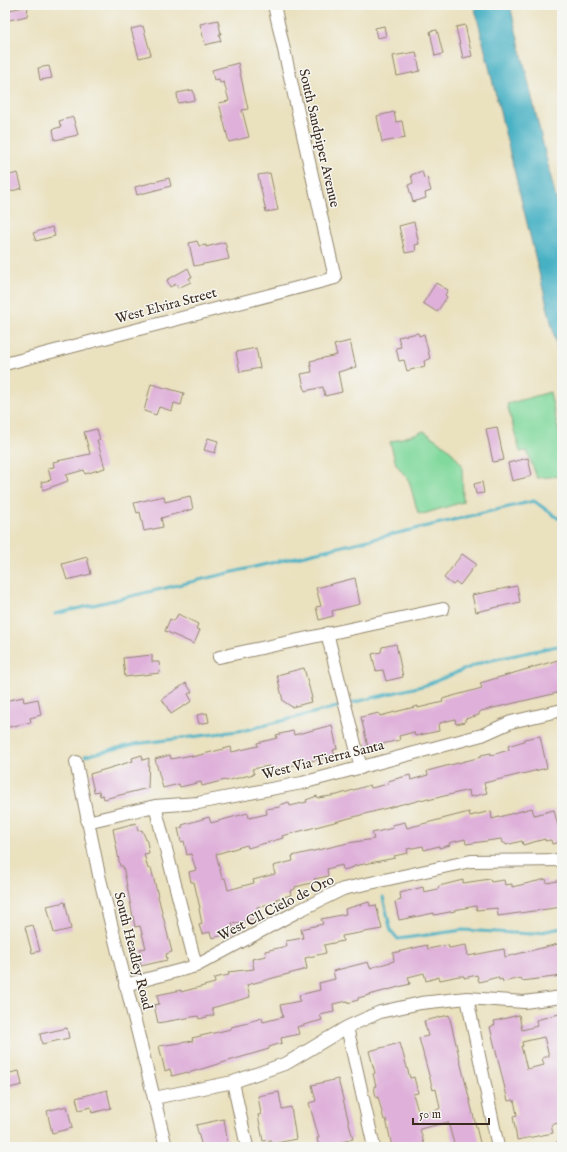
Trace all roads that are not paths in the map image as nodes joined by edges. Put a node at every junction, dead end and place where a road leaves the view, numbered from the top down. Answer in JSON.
{"nodes":[{"id":1,"x":274,"y":5,"type":"edge"},
{"id":2,"x":335,"y":278,"type":"joint"},
{"id":3,"x":5,"y":364,"type":"edge"},
{"id":4,"x":443,"y":608,"type":"dead end"},
{"id":5,"x":326,"y":633,"type":"junction"},
{"id":6,"x":219,"y":657,"type":"dead end"},
{"id":7,"x":562,"y":710,"type":"edge"},
{"id":8,"x":76,"y":762,"type":"dead end"},
{"id":9,"x":361,"y":768,"type":"junction"},
{"id":10,"x":155,"y":806,"type":"junction"},
{"id":11,"x":87,"y":822,"type":"junction"},
{"id":12,"x":562,"y":860,"type":"edge"},
{"id":13,"x":196,"y":966,"type":"junction"},
{"id":14,"x":125,"y":985,"type":"junction"},
{"id":15,"x":562,"y":997,"type":"edge"},
{"id":16,"x":467,"y":998,"type":"junction"},
{"id":17,"x":347,"y":1027,"type":"junction"},
{"id":18,"x":233,"y":1082,"type":"junction"},
{"id":19,"x":154,"y":1098,"type":"junction"},
{"id":20,"x":166,"y":1147,"type":"edge"},
{"id":21,"x":247,"y":1147,"type":"edge"},
{"id":22,"x":374,"y":1147,"type":"edge"},
{"id":23,"x":498,"y":1147,"type":"edge"}],
"edges":[{"from":1,"to":2,"type":"street","name":"South Sandpiper Avenue"},
{"from":2,"to":3,"type":"street","name":"West Elvira Street"},
{"from":4,"to":5,"type":"street"},
{"from":5,"to":6,"type":"street"},
{"from":5,"to":9,"type":"street"},
{"from":7,"to":9,"type":"street","name":"West Via Tierra Santa"},
{"from":8,"to":11,"type":"street","name":"South Headley Road"},
{"from":9,"to":10,"type":"street","name":"West Via Tierra Santa"},
{"from":10,"to":11,"type":"street","name":"West Via Tierra Santa"},
{"from":10,"to":13,"type":"street"},
{"from":11,"to":14,"type":"street","name":"South Headley Road"},
{"from":12,"to":13,"type":"street","name":"West Cll Cielo de Oro"},
{"from":13,"to":14,"type":"street","name":"West Cll Cielo de Oro"},
{"from":14,"to":19,"type":"street","name":"South Headley Road"},
{"from":15,"to":16,"type":"street"},
{"from":16,"to":17,"type":"street"},
{"from":16,"to":23,"type":"street"},
{"from":17,"to":18,"type":"street"},
{"from":17,"to":22,"type":"street"},
{"from":18,"to":19,"type":"street"},
{"from":18,"to":21,"type":"street"},
{"from":19,"to":20,"type":"street","name":"South Headley Road"}]}
